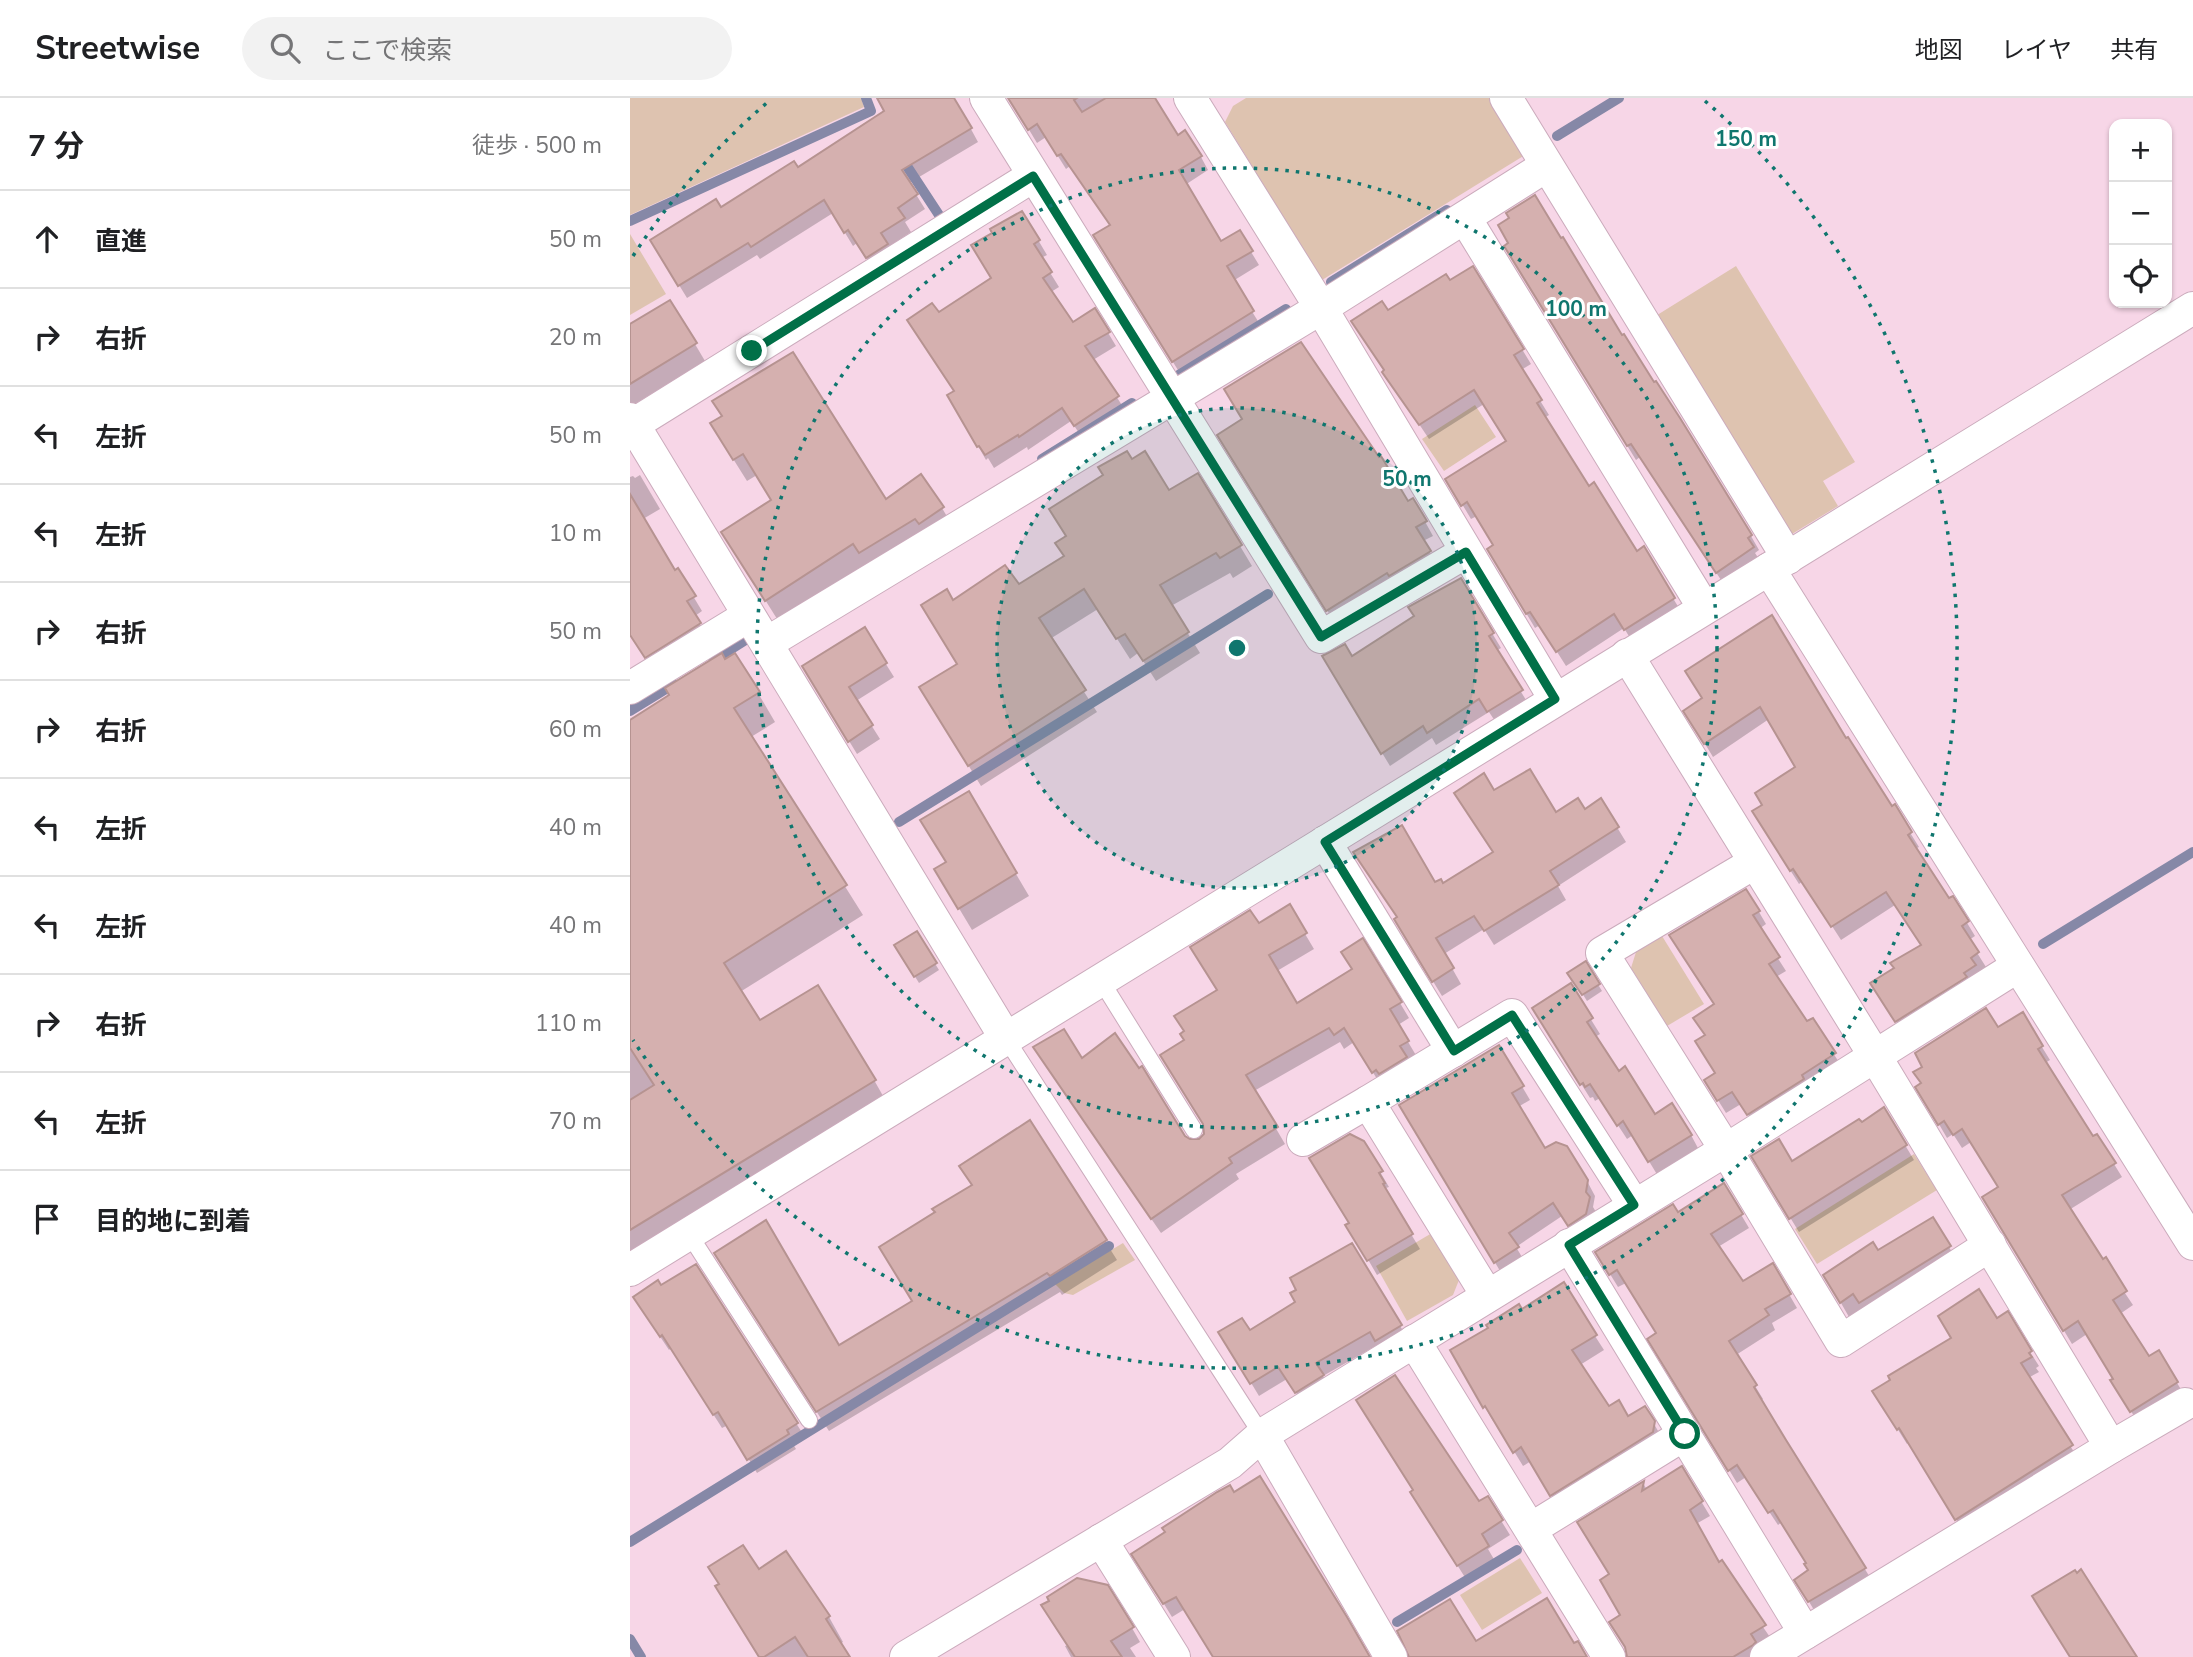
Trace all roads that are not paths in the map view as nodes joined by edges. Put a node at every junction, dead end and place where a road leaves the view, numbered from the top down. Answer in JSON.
{"nodes":[{"id":1,"x":986,"y":98,"type":"edge"},
{"id":2,"x":1506,"y":98,"type":"edge"},
{"id":3,"x":1204,"y":103,"type":"edge"},
{"id":4,"x":1546,"y":166,"type":"junction"},
{"id":5,"x":1033,"y":176,"type":"junction"},
{"id":6,"x":1465,"y":218,"type":"junction"},
{"id":7,"x":1321,"y":308,"type":"junction"},
{"id":8,"x":2193,"y":308,"type":"edge"},
{"id":9,"x":1172,"y":399,"type":"junction"},
{"id":10,"x":634,"y":434,"type":"edge"},
{"id":11,"x":1466,"y":552,"type":"junction"},
{"id":12,"x":1779,"y":563,"type":"junction"},
{"id":13,"x":1704,"y":608,"type":"junction"},
{"id":14,"x":748,"y":616,"type":"junction"},
{"id":15,"x":767,"y":643,"type":"junction"},
{"id":16,"x":1627,"y":655,"type":"junction"},
{"id":17,"x":630,"y":688,"type":"edge"},
{"id":18,"x":1555,"y":699,"type":"junction"},
{"id":19,"x":1325,"y":842,"type":"junction"},
{"id":20,"x":1754,"y":863,"type":"junction"},
{"id":21,"x":2018,"y":966,"type":"junction"},
{"id":22,"x":1100,"y":979,"type":"junction"},
{"id":23,"x":1005,"y":1037,"type":"junction"},
{"id":24,"x":1454,"y":1051,"type":"junction"},
{"id":25,"x":1875,"y":1056,"type":"junction"},
{"id":26,"x":1368,"y":1102,"type":"junction"},
{"id":27,"x":1194,"y":1130,"type":"dead end"},
{"id":28,"x":1303,"y":1140,"type":"dead end"},
{"id":29,"x":1726,"y":1150,"type":"junction"},
{"id":30,"x":1634,"y":1205,"type":"junction"},
{"id":31,"x":689,"y":1234,"type":"junction"},
{"id":32,"x":2193,"y":1244,"type":"edge"},
{"id":33,"x":1569,"y":1245,"type":"junction"},
{"id":34,"x":1990,"y":1245,"type":"junction"},
{"id":35,"x":630,"y":1270,"type":"edge"},
{"id":36,"x":1487,"y":1295,"type":"junction"},
{"id":37,"x":1414,"y":1341,"type":"junction"},
{"id":38,"x":2185,"y":1404,"type":"dead end"},
{"id":39,"x":809,"y":1420,"type":"dead end"},
{"id":40,"x":1685,"y":1434,"type":"junction"},
{"id":41,"x":1262,"y":1435,"type":"junction"},
{"id":42,"x":2111,"y":1447,"type":"junction"},
{"id":43,"x":1531,"y":1529,"type":"junction"},
{"id":44,"x":1101,"y":1540,"type":"junction"},
{"id":45,"x":1802,"y":1643,"type":"edge"},
{"id":46,"x":906,"y":1657,"type":"edge"},
{"id":47,"x":1174,"y":1657,"type":"edge"},
{"id":48,"x":1391,"y":1657,"type":"edge"},
{"id":49,"x":1609,"y":1657,"type":"edge"},
{"id":50,"x":1766,"y":1657,"type":"edge"}],
"edges":[{"from":1,"to":5,"type":"street"},
{"from":2,"to":4,"type":"street"},
{"from":3,"to":7,"type":"street"},
{"from":4,"to":6,"type":"street"},
{"from":4,"to":12,"type":"street"},
{"from":5,"to":9,"type":"street"},
{"from":5,"to":10,"type":"street"},
{"from":6,"to":7,"type":"street"},
{"from":6,"to":13,"type":"street"},
{"from":7,"to":9,"type":"street"},
{"from":7,"to":11,"type":"street"},
{"from":8,"to":12,"type":"street"},
{"from":9,"to":11,"type":"street"},
{"from":9,"to":15,"type":"street"},
{"from":10,"to":14,"type":"street"},
{"from":11,"to":18,"type":"street"},
{"from":12,"to":13,"type":"street"},
{"from":12,"to":21,"type":"street"},
{"from":13,"to":16,"type":"street"},
{"from":14,"to":15,"type":"street"},
{"from":14,"to":17,"type":"street"},
{"from":15,"to":23,"type":"street"},
{"from":16,"to":18,"type":"street"},
{"from":16,"to":20,"type":"street"},
{"from":18,"to":19,"type":"street"},
{"from":19,"to":22,"type":"street"},
{"from":19,"to":24,"type":"street"},
{"from":20,"to":25,"type":"street"},
{"from":20,"to":29,"type":"street"},
{"from":21,"to":25,"type":"street"},
{"from":21,"to":32,"type":"street"},
{"from":22,"to":23,"type":"street"},
{"from":22,"to":27,"type":"lane"},
{"from":23,"to":31,"type":"street"},
{"from":23,"to":41,"type":"lane"},
{"from":24,"to":26,"type":"street"},
{"from":24,"to":30,"type":"street"},
{"from":25,"to":29,"type":"street"},
{"from":25,"to":34,"type":"street"},
{"from":26,"to":28,"type":"street"},
{"from":26,"to":36,"type":"street"},
{"from":29,"to":30,"type":"street"},
{"from":29,"to":34,"type":"street"},
{"from":30,"to":33,"type":"street"},
{"from":31,"to":35,"type":"street"},
{"from":31,"to":39,"type":"lane"},
{"from":33,"to":36,"type":"street"},
{"from":33,"to":40,"type":"street"},
{"from":34,"to":42,"type":"street"},
{"from":36,"to":37,"type":"street"},
{"from":37,"to":41,"type":"street"},
{"from":37,"to":43,"type":"street"},
{"from":38,"to":42,"type":"street"},
{"from":40,"to":43,"type":"street"},
{"from":40,"to":45,"type":"street"},
{"from":41,"to":44,"type":"street"},
{"from":41,"to":48,"type":"street"},
{"from":42,"to":45,"type":"street"},
{"from":43,"to":49,"type":"street"},
{"from":44,"to":46,"type":"street"},
{"from":44,"to":47,"type":"street"},
{"from":45,"to":50,"type":"street"}]}
